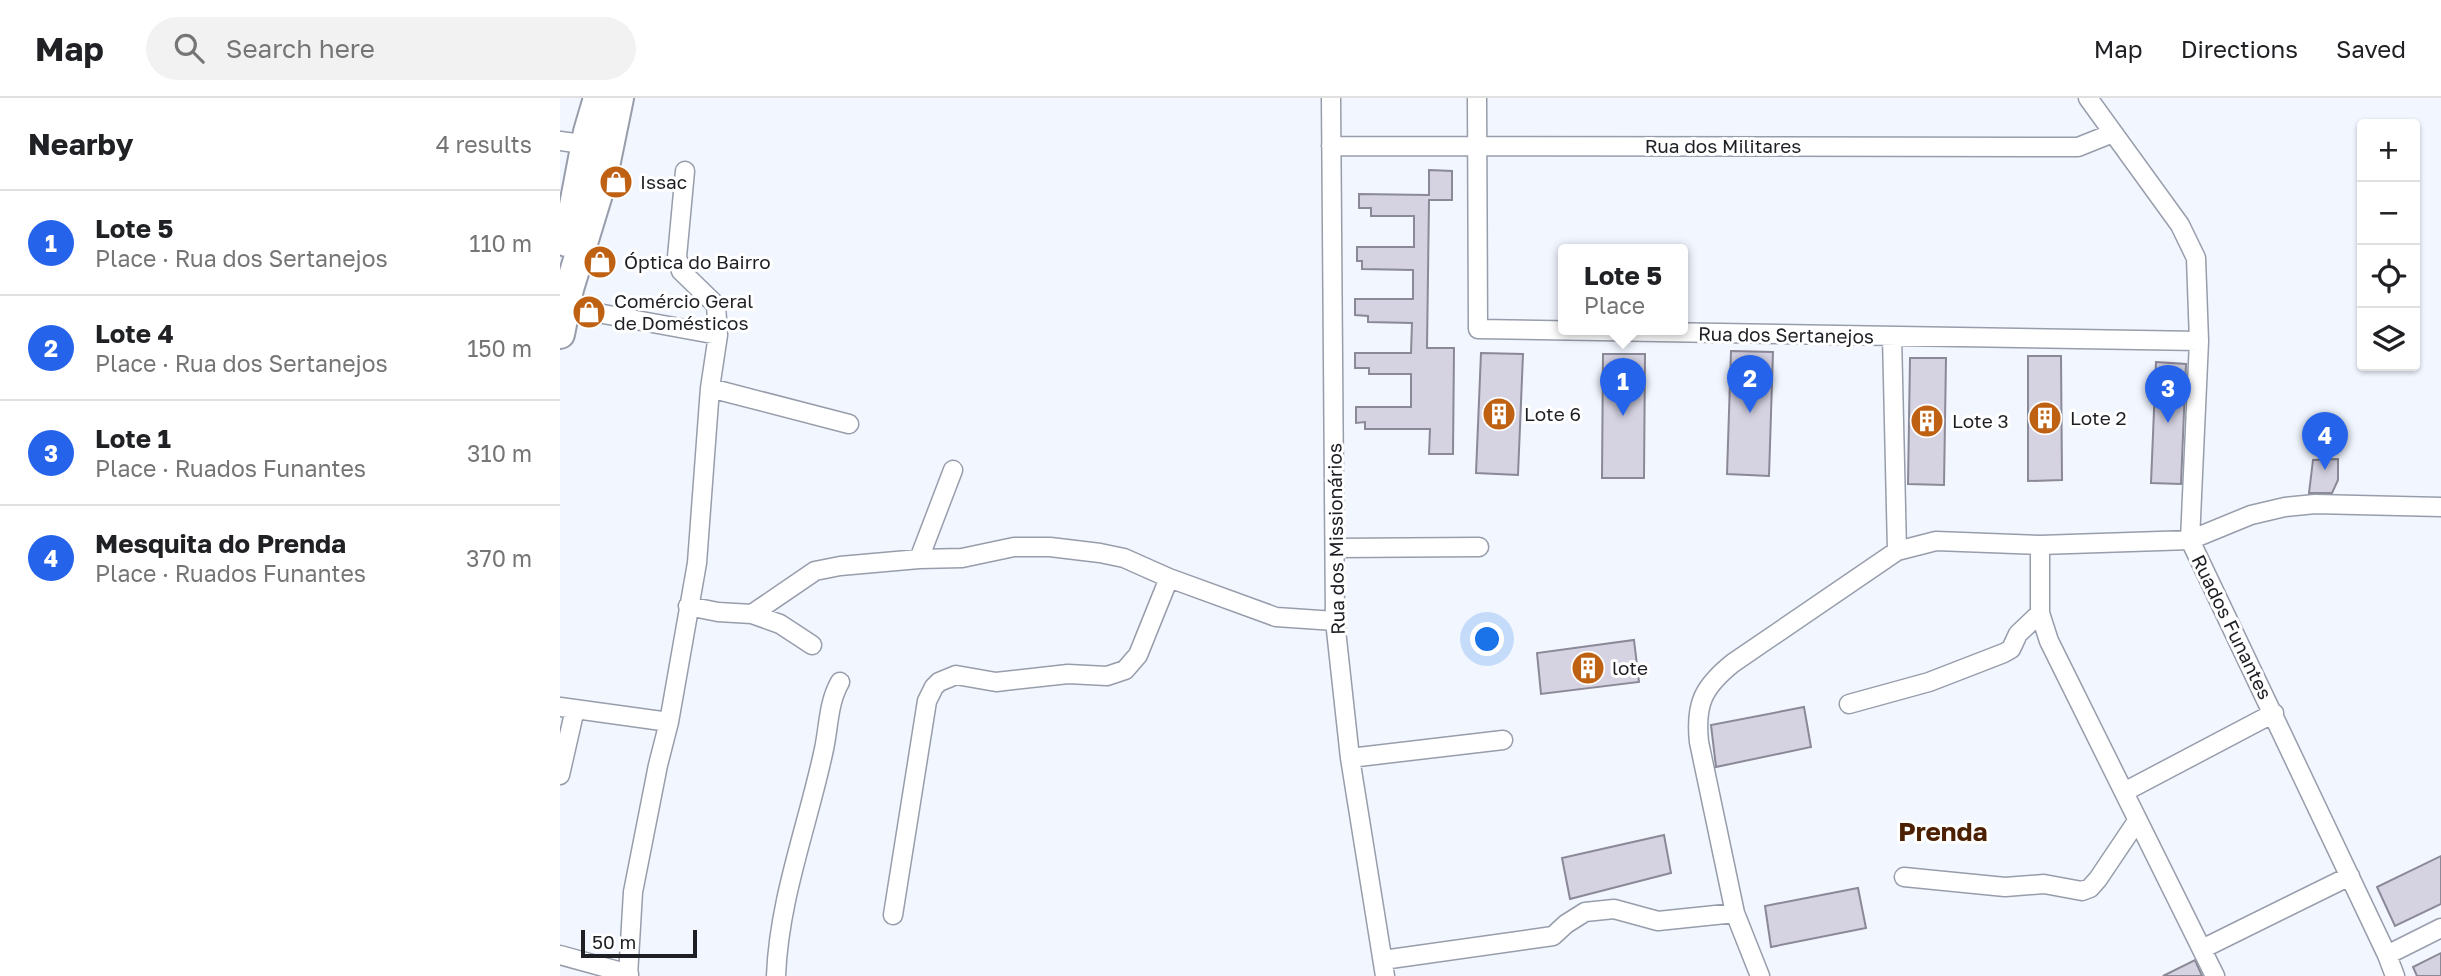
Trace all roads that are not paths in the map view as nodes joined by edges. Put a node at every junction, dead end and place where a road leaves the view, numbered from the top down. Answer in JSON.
{"nodes":[{"id":1,"x":584,"y":98,"type":"edge"},
{"id":2,"x":1331,"y":98,"type":"edge"},
{"id":3,"x":1477,"y":98,"type":"edge"},
{"id":4,"x":2088,"y":98,"type":"edge"},
{"id":5,"x":608,"y":104,"type":"edge"},
{"id":6,"x":2113,"y":133,"type":"junction"},
{"id":7,"x":568,"y":142,"type":"edge"},
{"id":8,"x":1477,"y":145,"type":"junction"},
{"id":9,"x":1331,"y":146,"type":"junction"},
{"id":10,"x":685,"y":171,"type":"dead end"},
{"id":11,"x":560,"y":252,"type":"edge"},
{"id":12,"x":564,"y":301,"type":"edge"},
{"id":13,"x":1558,"y":330,"type":"edge"},
{"id":14,"x":1688,"y":333,"type":"edge"},
{"id":15,"x":718,"y":335,"type":"junction"},
{"id":16,"x":1892,"y":336,"type":"junction"},
{"id":17,"x":2199,"y":341,"type":"junction"},
{"id":18,"x":710,"y":388,"type":"junction"},
{"id":19,"x":849,"y":425,"type":"dead end"},
{"id":20,"x":953,"y":470,"type":"dead end"},
{"id":21,"x":2441,"y":507,"type":"edge"},
{"id":22,"x":2190,"y":540,"type":"junction"},
{"id":23,"x":2040,"y":545,"type":"junction"},
{"id":24,"x":1479,"y":547,"type":"dead end"},
{"id":25,"x":1336,"y":548,"type":"junction"},
{"id":26,"x":1897,"y":551,"type":"junction"},
{"id":27,"x":919,"y":559,"type":"junction"},
{"id":28,"x":1169,"y":578,"type":"junction"},
{"id":29,"x":688,"y":606,"type":"junction"},
{"id":30,"x":2040,"y":613,"type":"junction"},
{"id":31,"x":752,"y":614,"type":"junction"},
{"id":32,"x":1335,"y":621,"type":"junction"},
{"id":33,"x":812,"y":645,"type":"dead end"},
{"id":34,"x":840,"y":681,"type":"dead end"},
{"id":35,"x":1849,"y":704,"type":"dead end"},
{"id":36,"x":567,"y":708,"type":"edge"},
{"id":37,"x":2274,"y":713,"type":"junction"},
{"id":38,"x":669,"y":722,"type":"junction"},
{"id":39,"x":1503,"y":740,"type":"dead end"},
{"id":40,"x":1350,"y":758,"type":"junction"},
{"id":41,"x":560,"y":775,"type":"edge"},
{"id":42,"x":2124,"y":792,"type":"junction"},
{"id":43,"x":2137,"y":821,"type":"junction"},
{"id":44,"x":2350,"y":876,"type":"junction"},
{"id":45,"x":1904,"y":877,"type":"dead end"},
{"id":46,"x":1735,"y":913,"type":"junction"},
{"id":47,"x":893,"y":915,"type":"dead end"},
{"id":48,"x":2441,"y":928,"type":"edge"},
{"id":49,"x":2202,"y":949,"type":"junction"},
{"id":50,"x":560,"y":955,"type":"edge"},
{"id":51,"x":2387,"y":955,"type":"junction"},
{"id":52,"x":1384,"y":968,"type":"edge"},
{"id":53,"x":629,"y":975,"type":"edge"},
{"id":54,"x":776,"y":976,"type":"edge"},
{"id":55,"x":1760,"y":976,"type":"edge"},
{"id":56,"x":2215,"y":976,"type":"edge"},
{"id":57,"x":2395,"y":976,"type":"edge"}],
"edges":[{"from":1,"to":7,"type":"main road"},
{"from":2,"to":9,"type":"street","name":"Rua dos Missionários"},
{"from":3,"to":8,"type":"street","name":"Rua dos Sertanejos"},
{"from":4,"to":6,"type":"street","name":"Ruados Funantes"},
{"from":5,"to":12,"type":"main road"},
{"from":6,"to":8,"type":"street","name":"Rua dos Militares"},
{"from":6,"to":17,"type":"street","name":"Ruados Funantes"},
{"from":7,"to":11,"type":"main road"},
{"from":8,"to":9,"type":"street","name":"Rua dos Militares"},
{"from":8,"to":13,"type":"street","name":"Rua dos Sertanejos"},
{"from":9,"to":25,"type":"street","name":"Rua dos Missionários"},
{"from":10,"to":15,"type":"street"},
{"from":12,"to":15,"type":"street"},
{"from":14,"to":16,"type":"street","name":"Rua dos Sertanejos"},
{"from":15,"to":18,"type":"street"},
{"from":16,"to":17,"type":"street","name":"Rua dos Sertanejos"},
{"from":16,"to":26,"type":"street"},
{"from":17,"to":22,"type":"street","name":"Ruados Funantes"},
{"from":18,"to":19,"type":"street"},
{"from":18,"to":29,"type":"street"},
{"from":20,"to":27,"type":"street"},
{"from":21,"to":22,"type":"street"},
{"from":22,"to":23,"type":"street"},
{"from":22,"to":37,"type":"street","name":"Ruados Funantes"},
{"from":23,"to":26,"type":"street"},
{"from":23,"to":30,"type":"street"},
{"from":24,"to":25,"type":"street"},
{"from":25,"to":32,"type":"street","name":"Rua dos Missionários"},
{"from":26,"to":46,"type":"street"},
{"from":27,"to":28,"type":"street"},
{"from":27,"to":31,"type":"street"},
{"from":28,"to":32,"type":"street"},
{"from":28,"to":47,"type":"street"},
{"from":29,"to":31,"type":"street"},
{"from":29,"to":38,"type":"street"},
{"from":30,"to":35,"type":"street"},
{"from":30,"to":42,"type":"street"},
{"from":31,"to":33,"type":"street"},
{"from":32,"to":40,"type":"street","name":"Rua dos Missionários"},
{"from":34,"to":54,"type":"street"},
{"from":36,"to":38,"type":"street"},
{"from":36,"to":41,"type":"street"},
{"from":37,"to":42,"type":"street"},
{"from":37,"to":44,"type":"street","name":"Ruados Funantes"},
{"from":38,"to":53,"type":"street"},
{"from":39,"to":40,"type":"street"},
{"from":40,"to":52,"type":"street","name":"Rua dos Missionários"},
{"from":42,"to":43,"type":"street"},
{"from":43,"to":45,"type":"street"},
{"from":43,"to":49,"type":"street"},
{"from":44,"to":49,"type":"street"},
{"from":44,"to":51,"type":"street","name":"Ruados Funantes"},
{"from":46,"to":52,"type":"street"},
{"from":46,"to":55,"type":"street"},
{"from":48,"to":51,"type":"street"},
{"from":49,"to":56,"type":"street"},
{"from":50,"to":53,"type":"street"},
{"from":51,"to":57,"type":"street","name":"Ruados Funantes"}]}
